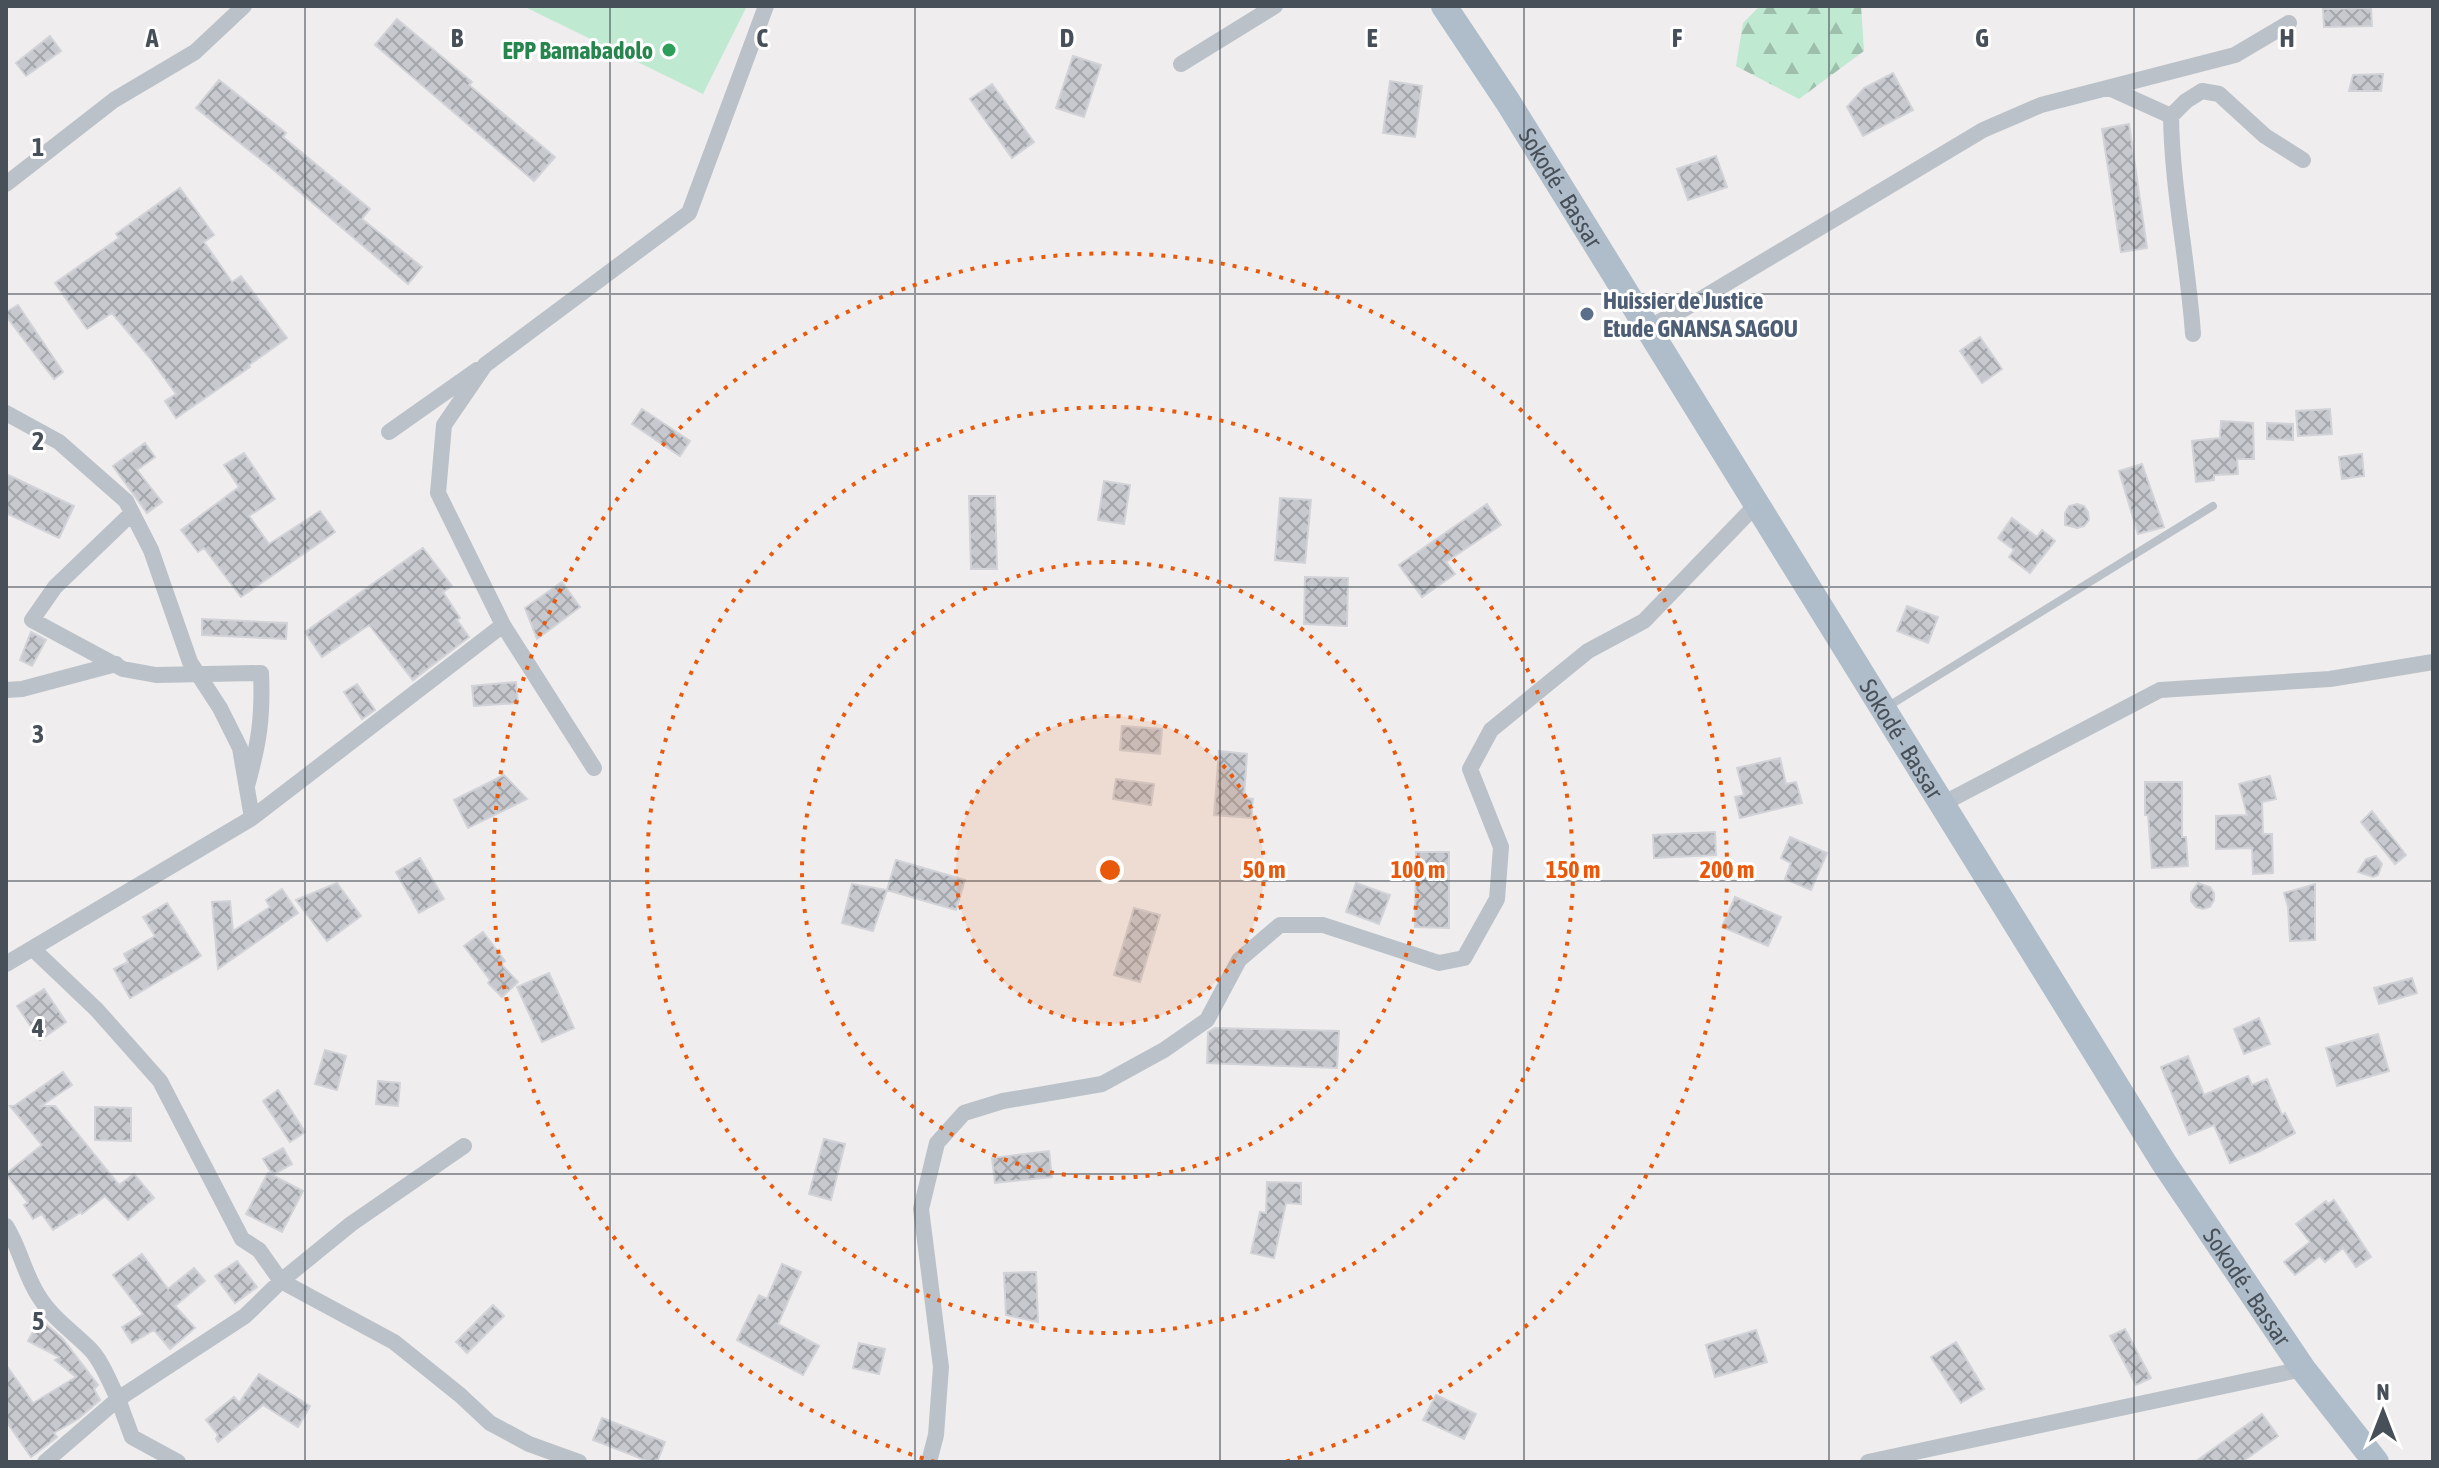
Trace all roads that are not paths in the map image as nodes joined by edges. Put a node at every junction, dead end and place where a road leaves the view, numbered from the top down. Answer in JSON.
{"nodes":[{"id":1,"x":244,"y":6,"type":"edge"},
{"id":2,"x":766,"y":6,"type":"edge"},
{"id":3,"x":1275,"y":6,"type":"edge"},
{"id":4,"x":1444,"y":6,"type":"edge"},
{"id":5,"x":2289,"y":23,"type":"dead end"},
{"id":6,"x":1181,"y":64,"type":"dead end"},
{"id":7,"x":2109,"y":88,"type":"junction"},
{"id":8,"x":2171,"y":116,"type":"junction"},
{"id":9,"x":2303,"y":160,"type":"dead end"},
{"id":10,"x":6,"y":184,"type":"edge"},
{"id":11,"x":1647,"y":328,"type":"junction"},
{"id":12,"x":2193,"y":334,"type":"dead end"},
{"id":13,"x":485,"y":365,"type":"junction"},
{"id":14,"x":6,"y":413,"type":"edge"},
{"id":15,"x":389,"y":432,"type":"dead end"},
{"id":16,"x":1757,"y":504,"type":"junction"},
{"id":17,"x":2213,"y":506,"type":"dead end"},
{"id":18,"x":132,"y":513,"type":"junction"},
{"id":19,"x":503,"y":625,"type":"junction"},
{"id":20,"x":2433,"y":662,"type":"edge"},
{"id":21,"x":116,"y":664,"type":"junction"},
{"id":22,"x":198,"y":673,"type":"junction"},
{"id":23,"x":6,"y":690,"type":"edge"},
{"id":24,"x":1883,"y":709,"type":"junction"},
{"id":25,"x":594,"y":768,"type":"dead end"},
{"id":26,"x":247,"y":786,"type":"junction"},
{"id":27,"x":1942,"y":804,"type":"junction"},
{"id":28,"x":252,"y":818,"type":"junction"},
{"id":29,"x":33,"y":949,"type":"junction"},
{"id":30,"x":6,"y":964,"type":"edge"},
{"id":31,"x":464,"y":1146,"type":"dead end"},
{"id":32,"x":6,"y":1226,"type":"edge"},
{"id":33,"x":281,"y":1281,"type":"junction"},
{"id":34,"x":2303,"y":1369,"type":"junction"},
{"id":35,"x":118,"y":1399,"type":"junction"},
{"id":36,"x":45,"y":1462,"type":"edge"},
{"id":37,"x":178,"y":1462,"type":"edge"},
{"id":38,"x":579,"y":1462,"type":"edge"},
{"id":39,"x":929,"y":1462,"type":"edge"},
{"id":40,"x":1868,"y":1462,"type":"edge"},
{"id":41,"x":2376,"y":1462,"type":"edge"}],
"edges":[{"from":1,"to":10,"type":"street"},
{"from":2,"to":13,"type":"street"},
{"from":3,"to":6,"type":"street"},
{"from":4,"to":11,"type":"main road","name":"Sokodé - Bassar"},
{"from":5,"to":7,"type":"street"},
{"from":7,"to":8,"type":"street"},
{"from":7,"to":11,"type":"street"},
{"from":8,"to":9,"type":"street"},
{"from":8,"to":12,"type":"street"},
{"from":11,"to":16,"type":"main road","name":"Sokodé - Bassar"},
{"from":13,"to":15,"type":"street"},
{"from":13,"to":19,"type":"street"},
{"from":14,"to":18,"type":"street"},
{"from":16,"to":24,"type":"main road","name":"Sokodé - Bassar"},
{"from":16,"to":39,"type":"street"},
{"from":17,"to":24,"type":"lane"},
{"from":18,"to":21,"type":"street"},
{"from":18,"to":22,"type":"street"},
{"from":19,"to":25,"type":"street"},
{"from":19,"to":28,"type":"street"},
{"from":20,"to":27,"type":"street"},
{"from":21,"to":22,"type":"street"},
{"from":21,"to":23,"type":"street"},
{"from":22,"to":26,"type":"street"},
{"from":22,"to":26,"type":"street"},
{"from":24,"to":27,"type":"main road","name":"Sokodé - Bassar"},
{"from":26,"to":28,"type":"street"},
{"from":27,"to":34,"type":"main road","name":"Sokodé - Bassar"},
{"from":28,"to":29,"type":"street"},
{"from":29,"to":30,"type":"street"},
{"from":29,"to":33,"type":"street"},
{"from":31,"to":33,"type":"street"},
{"from":32,"to":35,"type":"street"},
{"from":33,"to":35,"type":"street"},
{"from":33,"to":38,"type":"street"},
{"from":34,"to":40,"type":"street"},
{"from":34,"to":41,"type":"main road","name":"Sokodé - Bassar"},
{"from":35,"to":36,"type":"street"},
{"from":35,"to":37,"type":"street"}]}
